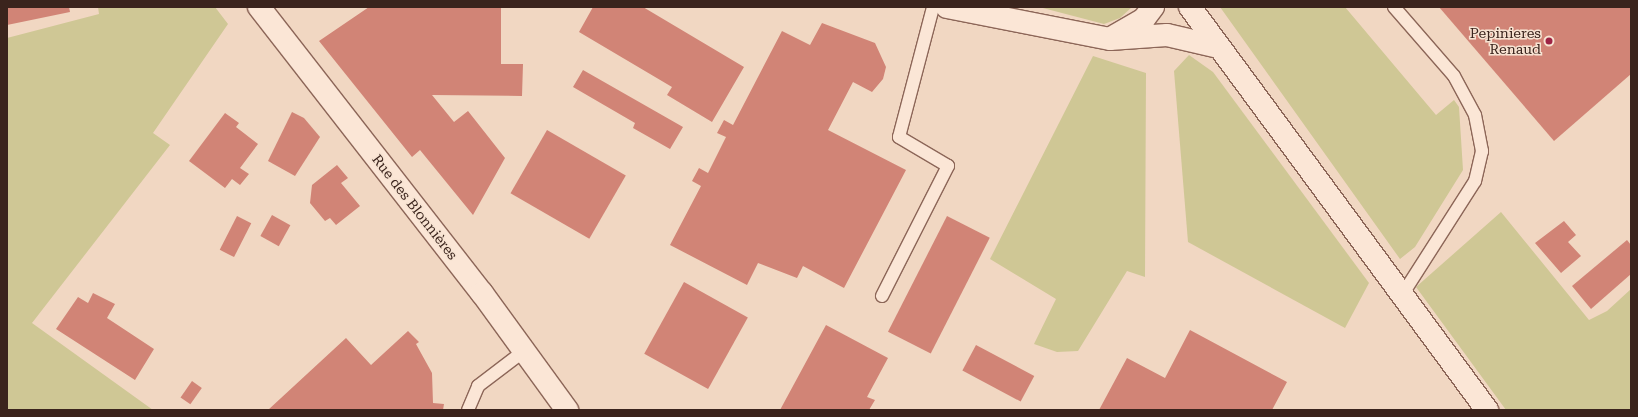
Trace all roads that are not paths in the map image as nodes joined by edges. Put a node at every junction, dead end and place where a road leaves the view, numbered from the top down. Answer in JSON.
{"nodes":[{"id":1,"x":259,"y":7,"type":"edge"},
{"id":2,"x":932,"y":7,"type":"edge"},
{"id":3,"x":1153,"y":7,"type":"edge"},
{"id":4,"x":1190,"y":7,"type":"edge"},
{"id":5,"x":1394,"y":7,"type":"edge"},
{"id":6,"x":958,"y":8,"type":"edge"},
{"id":7,"x":1110,"y":39,"type":"junction"},
{"id":8,"x":1218,"y":46,"type":"junction"},
{"id":9,"x":1402,"y":295,"type":"junction"},
{"id":10,"x":882,"y":296,"type":"dead end"},
{"id":11,"x":524,"y":351,"type":"junction"},
{"id":12,"x":468,"y":410,"type":"edge"},
{"id":13,"x":567,"y":410,"type":"edge"},
{"id":14,"x":1486,"y":410,"type":"edge"}],
"edges":[{"from":1,"to":11,"type":"street","name":"Rue des Blonnières"},
{"from":2,"to":10,"type":"lane"},
{"from":3,"to":7,"type":"street"},
{"from":4,"to":8,"type":"street"},
{"from":5,"to":9,"type":"lane"},
{"from":6,"to":7,"type":"street"},
{"from":7,"to":8,"type":"street"},
{"from":8,"to":9,"type":"street"},
{"from":9,"to":14,"type":"street"},
{"from":11,"to":12,"type":"lane"},
{"from":11,"to":13,"type":"street","name":"Rue des Blonnières"}]}
